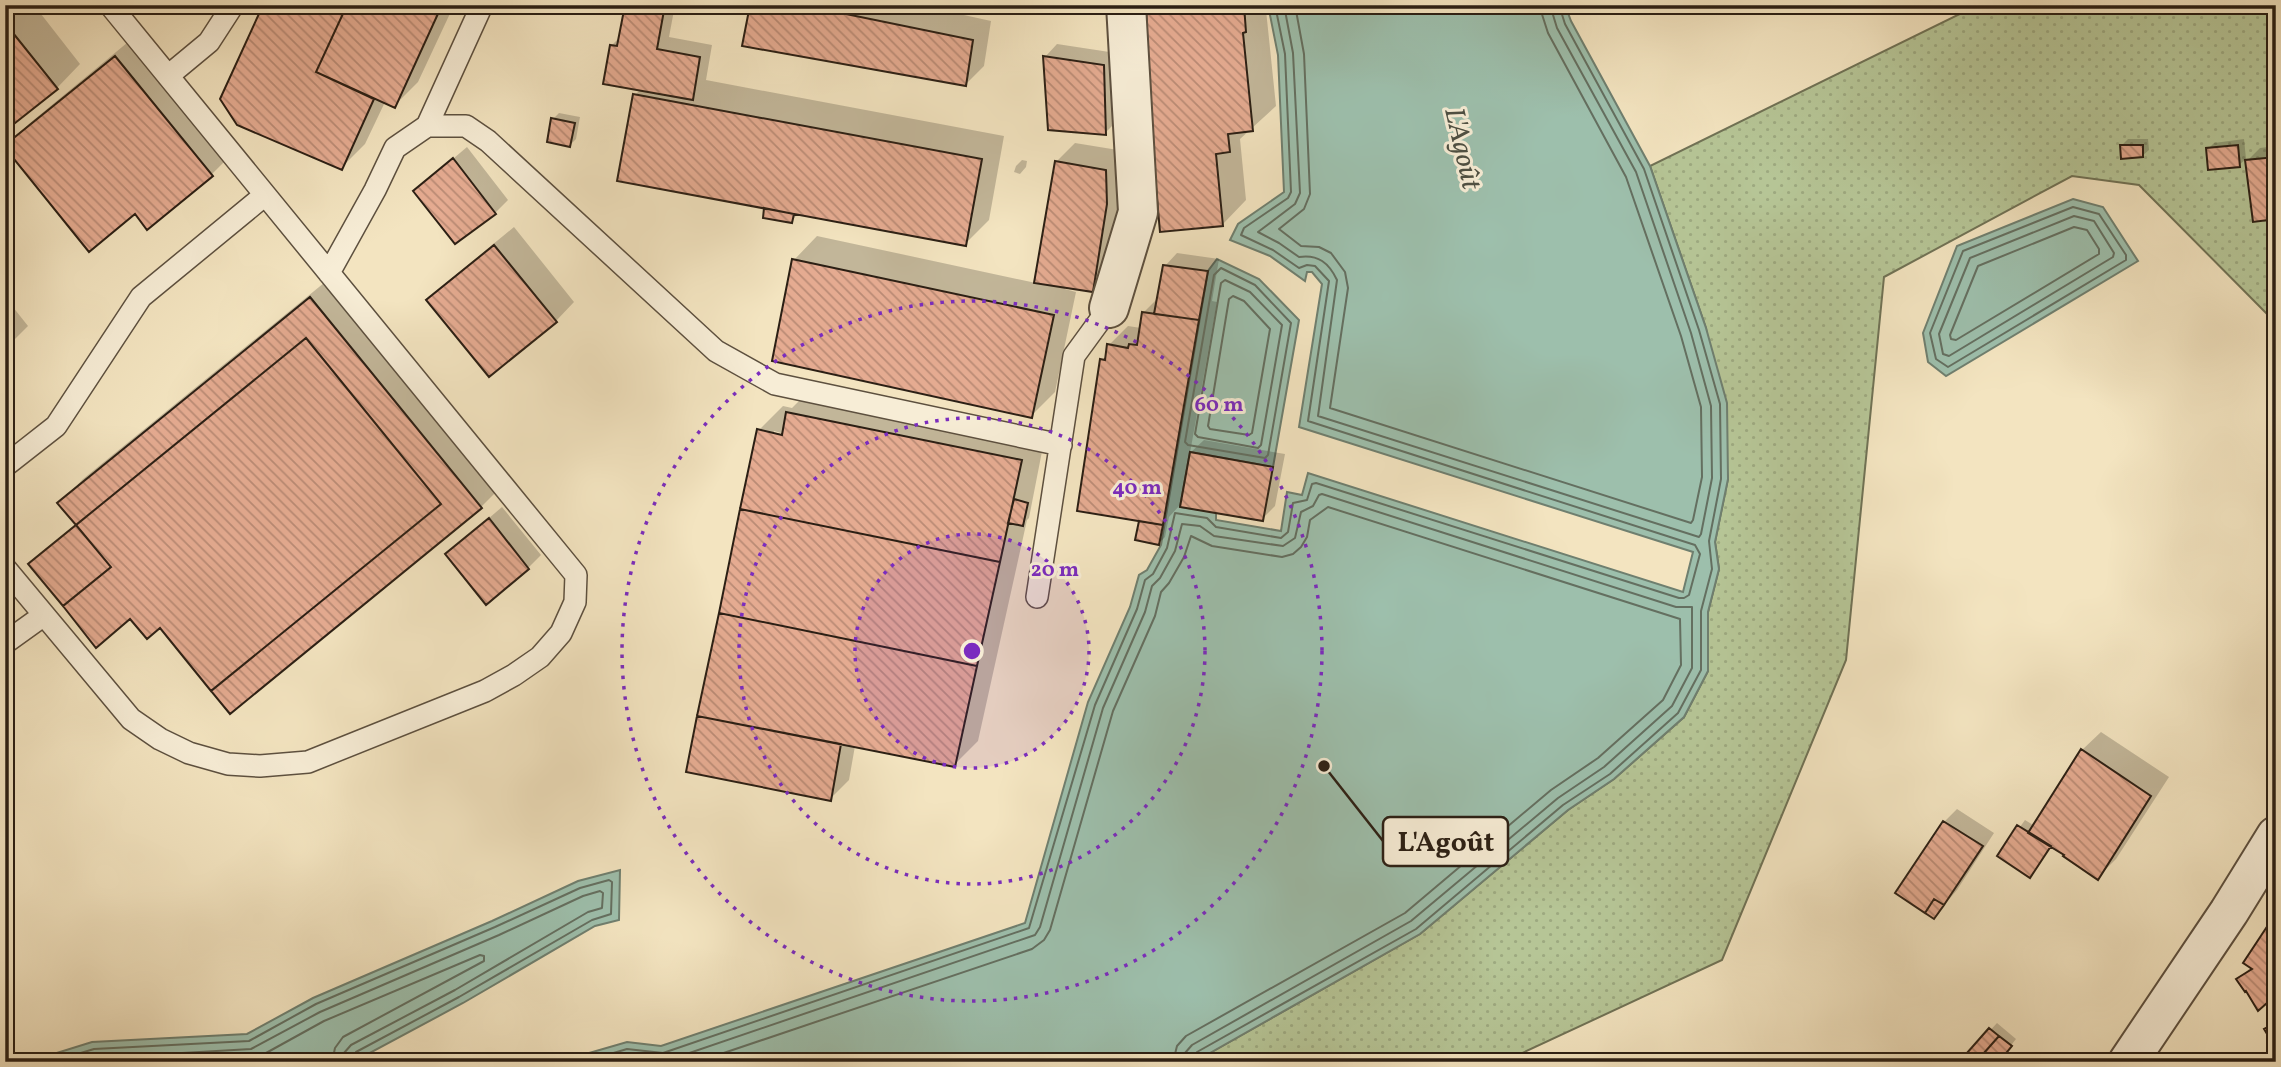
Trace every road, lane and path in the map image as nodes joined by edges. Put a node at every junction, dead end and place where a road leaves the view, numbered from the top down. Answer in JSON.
{"nodes":[{"id":1,"x":110,"y":5,"type":"edge"},
{"id":2,"x":233,"y":5,"type":"edge"},
{"id":3,"x":482,"y":5,"type":"edge"},
{"id":4,"x":1120,"y":7,"type":"edge"},
{"id":5,"x":168,"y":76,"type":"junction"},
{"id":6,"x":427,"y":126,"type":"junction"},
{"id":7,"x":265,"y":195,"type":"junction"},
{"id":8,"x":328,"y":273,"type":"junction"},
{"id":9,"x":1109,"y":308,"type":"joint"},
{"id":10,"x":1061,"y":446,"type":"junction"},
{"id":11,"x":5,"y":466,"type":"edge"},
{"id":12,"x":5,"y":568,"type":"edge"},
{"id":13,"x":1037,"y":597,"type":"dead end"},
{"id":14,"x":44,"y":615,"type":"junction"},
{"id":15,"x":5,"y":643,"type":"edge"},
{"id":16,"x":2276,"y":836,"type":"edge"},
{"id":17,"x":2128,"y":1062,"type":"edge"}],
"edges":[{"from":1,"to":5,"type":"lane"},
{"from":2,"to":5,"type":"lane"},
{"from":3,"to":6,"type":"lane"},
{"from":4,"to":9,"type":"street"},
{"from":5,"to":7,"type":"lane"},
{"from":6,"to":8,"type":"lane"},
{"from":6,"to":10,"type":"lane"},
{"from":7,"to":8,"type":"lane"},
{"from":7,"to":11,"type":"lane"},
{"from":8,"to":14,"type":"lane"},
{"from":9,"to":10,"type":"lane"},
{"from":10,"to":13,"type":"lane"},
{"from":12,"to":14,"type":"lane"},
{"from":14,"to":15,"type":"lane"},
{"from":16,"to":17,"type":"street"}]}
